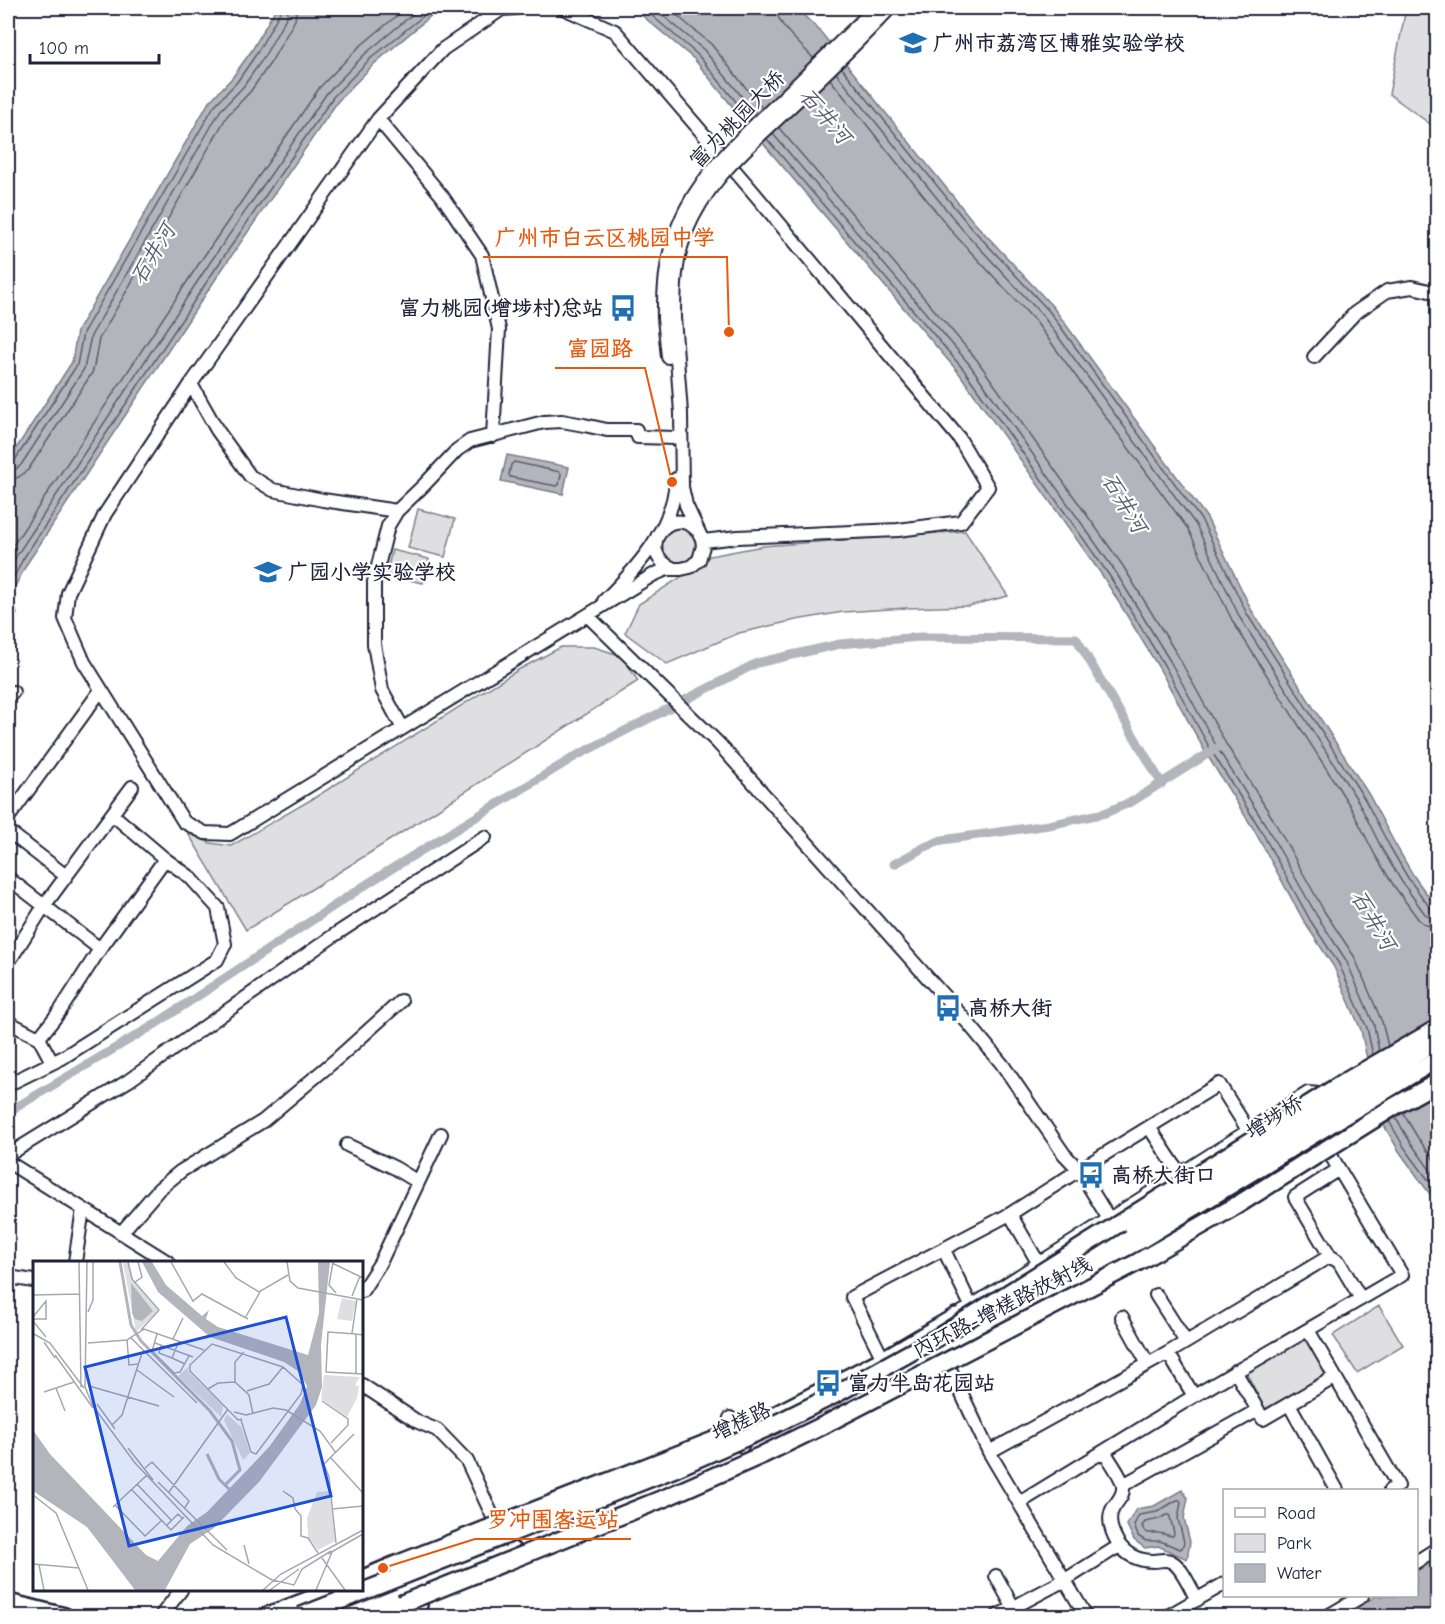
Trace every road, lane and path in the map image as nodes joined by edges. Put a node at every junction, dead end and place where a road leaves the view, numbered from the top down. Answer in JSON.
{"nodes":[{"id":1,"x":516,"y":8,"type":"edge"},
{"id":2,"x":563,"y":8,"type":"edge"},
{"id":3,"x":875,"y":8,"type":"edge"},
{"id":4,"x":890,"y":8,"type":"edge"},
{"id":5,"x":378,"y":119,"type":"junction"},
{"id":6,"x":1437,"y":293,"type":"edge"},
{"id":7,"x":669,"y":317,"type":"junction"},
{"id":8,"x":1314,"y":357,"type":"dead end"},
{"id":9,"x":191,"y":384,"type":"junction"},
{"id":10,"x":493,"y":436,"type":"junction"},
{"id":11,"x":676,"y":438,"type":"junction"},
{"id":12,"x":397,"y":511,"type":"junction"},
{"id":13,"x":658,"y":535,"type":"junction"},
{"id":14,"x":700,"y":536,"type":"junction"},
{"id":15,"x":672,"y":568,"type":"junction"},
{"id":16,"x":588,"y":616,"type":"junction"},
{"id":17,"x":101,"y":690,"type":"junction"},
{"id":18,"x":402,"y":727,"type":"junction"},
{"id":19,"x":132,"y":787,"type":"dead end"},
{"id":20,"x":112,"y":814,"type":"junction"},
{"id":21,"x":8,"y":815,"type":"edge"},
{"id":22,"x":8,"y":831,"type":"edge"},
{"id":23,"x":485,"y":837,"type":"dead end"},
{"id":24,"x":165,"y":859,"type":"junction"},
{"id":25,"x":66,"y":876,"type":"junction"},
{"id":26,"x":8,"y":878,"type":"edge"},
{"id":27,"x":44,"y":906,"type":"junction"},
{"id":28,"x":100,"y":949,"type":"junction"},
{"id":29,"x":8,"y":963,"type":"edge"},
{"id":30,"x":401,"y":1000,"type":"dead end"},
{"id":31,"x":8,"y":1022,"type":"edge"},
{"id":32,"x":1437,"y":1028,"type":"edge"},
{"id":33,"x":39,"y":1038,"type":"junction"},
{"id":34,"x":1437,"y":1041,"type":"edge"},
{"id":35,"x":1437,"y":1059,"type":"edge"},
{"id":36,"x":52,"y":1062,"type":"junction"},
{"id":37,"x":1437,"y":1082,"type":"edge"},
{"id":38,"x":8,"y":1083,"type":"edge"},
{"id":39,"x":1149,"y":1127,"type":"junction"},
{"id":40,"x":1248,"y":1130,"type":"junction"},
{"id":41,"x":441,"y":1134,"type":"dead end"},
{"id":42,"x":1230,"y":1143,"type":"junction"},
{"id":43,"x":347,"y":1145,"type":"dead end"},
{"id":44,"x":1330,"y":1154,"type":"junction"},
{"id":45,"x":8,"y":1155,"type":"edge"},
{"id":46,"x":8,"y":1162,"type":"edge"},
{"id":47,"x":1339,"y":1169,"type":"junction"},
{"id":48,"x":1079,"y":1170,"type":"junction"},
{"id":49,"x":1180,"y":1173,"type":"junction"},
{"id":50,"x":418,"y":1182,"type":"junction"},
{"id":51,"x":1287,"y":1182,"type":"junction"},
{"id":52,"x":1263,"y":1196,"type":"junction"},
{"id":53,"x":83,"y":1209,"type":"junction"},
{"id":54,"x":1010,"y":1214,"type":"junction"},
{"id":55,"x":1109,"y":1219,"type":"junction"},
{"id":56,"x":121,"y":1233,"type":"junction"},
{"id":57,"x":1136,"y":1236,"type":"junction"},
{"id":58,"x":944,"y":1250,"type":"junction"},
{"id":59,"x":1330,"y":1256,"type":"junction"},
{"id":60,"x":75,"y":1261,"type":"edge"},
{"id":61,"x":165,"y":1261,"type":"edge"},
{"id":62,"x":1039,"y":1264,"type":"junction"},
{"id":63,"x":1083,"y":1276,"type":"junction"},
{"id":64,"x":8,"y":1277,"type":"edge"},
{"id":65,"x":33,"y":1281,"type":"edge"},
{"id":66,"x":363,"y":1289,"type":"edge"},
{"id":67,"x":1156,"y":1295,"type":"dead end"},
{"id":68,"x":1361,"y":1299,"type":"junction"},
{"id":69,"x":1059,"y":1310,"type":"junction"},
{"id":70,"x":978,"y":1313,"type":"junction"},
{"id":71,"x":1122,"y":1317,"type":"dead end"},
{"id":72,"x":1308,"y":1330,"type":"junction"},
{"id":73,"x":917,"y":1340,"type":"junction"},
{"id":74,"x":1186,"y":1342,"type":"junction"},
{"id":75,"x":1168,"y":1353,"type":"junction"},
{"id":76,"x":884,"y":1359,"type":"junction"},
{"id":77,"x":946,"y":1360,"type":"junction"},
{"id":78,"x":906,"y":1362,"type":"junction"},
{"id":79,"x":1148,"y":1364,"type":"junction"},
{"id":80,"x":1235,"y":1371,"type":"junction"},
{"id":81,"x":1335,"y":1377,"type":"junction"},
{"id":82,"x":891,"y":1381,"type":"junction"},
{"id":83,"x":363,"y":1386,"type":"edge"},
{"id":84,"x":1194,"y":1396,"type":"junction"},
{"id":85,"x":1288,"y":1404,"type":"junction"},
{"id":86,"x":874,"y":1406,"type":"junction"},
{"id":87,"x":1258,"y":1410,"type":"junction"},
{"id":88,"x":790,"y":1416,"type":"junction"},
{"id":89,"x":730,"y":1418,"type":"dead end"},
{"id":90,"x":788,"y":1434,"type":"junction"},
{"id":91,"x":813,"y":1438,"type":"junction"},
{"id":92,"x":739,"y":1441,"type":"junction"},
{"id":93,"x":1104,"y":1451,"type":"junction"},
{"id":94,"x":989,"y":1452,"type":"junction"},
{"id":95,"x":1123,"y":1485,"type":"junction"},
{"id":96,"x":1336,"y":1489,"type":"edge"},
{"id":97,"x":1393,"y":1489,"type":"edge"},
{"id":98,"x":1019,"y":1503,"type":"junction"},
{"id":99,"x":581,"y":1524,"type":"junction"},
{"id":100,"x":620,"y":1524,"type":"junction"},
{"id":101,"x":530,"y":1526,"type":"junction"},
{"id":102,"x":499,"y":1530,"type":"junction"},
{"id":103,"x":1119,"y":1546,"type":"junction"},
{"id":104,"x":1437,"y":1548,"type":"edge"},
{"id":105,"x":1418,"y":1561,"type":"edge"},
{"id":106,"x":996,"y":1576,"type":"dead end"},
{"id":107,"x":363,"y":1579,"type":"edge"},
{"id":108,"x":1065,"y":1580,"type":"junction"},
{"id":109,"x":1223,"y":1585,"type":"edge"},
{"id":110,"x":363,"y":1587,"type":"edge"},
{"id":111,"x":180,"y":1591,"type":"edge"},
{"id":112,"x":350,"y":1591,"type":"edge"},
{"id":113,"x":334,"y":1596,"type":"edge"},
{"id":114,"x":1360,"y":1597,"type":"edge"},
{"id":115,"x":1197,"y":1600,"type":"junction"},
{"id":116,"x":8,"y":1602,"type":"edge"},
{"id":117,"x":396,"y":1610,"type":"edge"},
{"id":118,"x":1016,"y":1612,"type":"edge"},
{"id":119,"x":372,"y":1613,"type":"edge"},
{"id":120,"x":8,"y":1615,"type":"edge"},
{"id":121,"x":299,"y":1616,"type":"edge"},
{"id":122,"x":12,"y":1617,"type":"edge"},
{"id":123,"x":65,"y":1617,"type":"edge"},
{"id":124,"x":161,"y":1617,"type":"edge"},
{"id":125,"x":267,"y":1617,"type":"edge"},
{"id":126,"x":344,"y":1617,"type":"edge"},
{"id":127,"x":358,"y":1617,"type":"edge"},
{"id":128,"x":997,"y":1617,"type":"edge"},
{"id":129,"x":1086,"y":1617,"type":"edge"},
{"id":130,"x":1168,"y":1617,"type":"edge"},
{"id":131,"x":1328,"y":1617,"type":"edge"}],
"edges":[{"from":1,"to":5,"type":"street"},
{"from":2,"to":14,"type":"street"},
{"from":3,"to":7,"type":"street","name":"富力桃园大桥","bridge":true},
{"from":4,"to":7,"type":"street","name":"富力桃园大桥","bridge":true},
{"from":5,"to":9,"type":"street"},
{"from":5,"to":10,"type":"street"},
{"from":6,"to":8,"type":"street"},
{"from":7,"to":11,"type":"street"},
{"from":7,"to":14,"type":"street"},
{"from":9,"to":12,"type":"street"},
{"from":9,"to":17,"type":"street"},
{"from":10,"to":11,"type":"street"},
{"from":10,"to":12,"type":"street"},
{"from":11,"to":13,"type":"street"},
{"from":12,"to":18,"type":"street"},
{"from":13,"to":14,"type":"street"},
{"from":13,"to":15,"type":"street"},
{"from":13,"to":16,"type":"street"},
{"from":14,"to":15,"type":"street"},
{"from":15,"to":16,"type":"street"},
{"from":16,"to":18,"type":"street"},
{"from":16,"to":48,"type":"street"},
{"from":17,"to":18,"type":"street"},
{"from":17,"to":21,"type":"street"},
{"from":19,"to":20,"type":"street"},
{"from":20,"to":24,"type":"street"},
{"from":20,"to":25,"type":"street"},
{"from":22,"to":25,"type":"street"},
{"from":23,"to":45,"type":"street"},
{"from":24,"to":28,"type":"street"},
{"from":24,"to":36,"type":"street"},
{"from":25,"to":27,"type":"street"},
{"from":26,"to":27,"type":"street"},
{"from":27,"to":28,"type":"street"},
{"from":27,"to":29,"type":"street"},
{"from":28,"to":33,"type":"street"},
{"from":30,"to":56,"type":"street"},
{"from":31,"to":33,"type":"street"},
{"from":32,"to":88,"type":"highway","name":"内环路-增槎路放射线","bridge":true},
{"from":33,"to":36,"type":"street"},
{"from":34,"to":57,"type":"main road","name":"增埗桥","bridge":true},
{"from":35,"to":57,"type":"main road","name":"增埗桥","bridge":true},
{"from":36,"to":38,"type":"street"},
{"from":37,"to":117,"type":"highway","name":"内环路-增槎路放射线","bridge":true},
{"from":39,"to":40,"type":"street"},
{"from":39,"to":48,"type":"street"},
{"from":39,"to":49,"type":"street"},
{"from":40,"to":42,"type":"street"},
{"from":40,"to":44,"type":"street"},
{"from":40,"to":51,"type":"street"},
{"from":41,"to":50,"type":"street"},
{"from":42,"to":49,"type":"street"},
{"from":42,"to":52,"type":"street"},
{"from":43,"to":50,"type":"street"},
{"from":44,"to":47,"type":"street"},
{"from":44,"to":51,"type":"street"},
{"from":46,"to":53,"type":"street"},
{"from":47,"to":59,"type":"street"},
{"from":47,"to":68,"type":"street"},
{"from":48,"to":54,"type":"street"},
{"from":48,"to":55,"type":"street"},
{"from":49,"to":55,"type":"street"},
{"from":50,"to":66,"type":"street"},
{"from":51,"to":52,"type":"street"},
{"from":52,"to":69,"type":"street"},
{"from":53,"to":56,"type":"street"},
{"from":53,"to":60,"type":"street"},
{"from":54,"to":58,"type":"street"},
{"from":54,"to":62,"type":"street"},
{"from":55,"to":62,"type":"street"},
{"from":56,"to":61,"type":"street"},
{"from":57,"to":63,"type":"main road","name":"增槎路"},
{"from":57,"to":70,"type":"main road","name":"增槎路"},
{"from":58,"to":70,"type":"street"},
{"from":58,"to":76,"type":"street"},
{"from":59,"to":68,"type":"street"},
{"from":59,"to":74,"type":"street"},
{"from":62,"to":70,"type":"street"},
{"from":63,"to":69,"type":"main road"},
{"from":63,"to":77,"type":"main road","name":"增槎路"},
{"from":64,"to":65,"type":"street"},
{"from":67,"to":74,"type":"street"},
{"from":68,"to":72,"type":"street"},
{"from":69,"to":77,"type":"main road"},
{"from":70,"to":73,"type":"main road"},
{"from":70,"to":78,"type":"main road","name":"增槎路"},
{"from":71,"to":79,"type":"street"},
{"from":72,"to":80,"type":"street"},
{"from":72,"to":81,"type":"street"},
{"from":73,"to":76,"type":"main road"},
{"from":73,"to":78,"type":"main road"},
{"from":74,"to":75,"type":"street"},
{"from":75,"to":79,"type":"street"},
{"from":75,"to":84,"type":"street"},
{"from":76,"to":92,"type":"main road"},
{"from":77,"to":82,"type":"main road","name":"增槎路"},
{"from":77,"to":86,"type":"main road"},
{"from":77,"to":94,"type":"street"},
{"from":78,"to":92,"type":"main road","name":"增槎路"},
{"from":79,"to":94,"type":"street"},
{"from":80,"to":84,"type":"street"},
{"from":80,"to":87,"type":"street"},
{"from":81,"to":85,"type":"street"},
{"from":81,"to":97,"type":"street"},
{"from":82,"to":86,"type":"main road"},
{"from":82,"to":90,"type":"main road","name":"增槎路"},
{"from":83,"to":102,"type":"street"},
{"from":84,"to":93,"type":"street"},
{"from":85,"to":87,"type":"street"},
{"from":85,"to":96,"type":"street"},
{"from":86,"to":91,"type":"main road"},
{"from":87,"to":95,"type":"street"},
{"from":88,"to":107,"type":"highway","bridge":true},
{"from":88,"to":121,"type":"highway","name":"增槎路","bridge":true},
{"from":89,"to":92,"type":"street"},
{"from":90,"to":91,"type":"main road"},
{"from":90,"to":99,"type":"main road","name":"增槎路"},
{"from":91,"to":100,"type":"main road"},
{"from":92,"to":101,"type":"main road","name":"增槎路"},
{"from":93,"to":95,"type":"street"},
{"from":93,"to":98,"type":"street"},
{"from":94,"to":98,"type":"street"},
{"from":95,"to":103,"type":"street"},
{"from":98,"to":108,"type":"street"},
{"from":99,"to":100,"type":"main road"},
{"from":99,"to":119,"type":"main road","name":"增槎路"},
{"from":100,"to":117,"type":"main road"},
{"from":101,"to":102,"type":"main road"},
{"from":101,"to":113,"type":"main road","name":"增槎路"},
{"from":102,"to":110,"type":"main road"},
{"from":103,"to":108,"type":"street"},
{"from":103,"to":115,"type":"street"},
{"from":104,"to":105,"type":"street"},
{"from":106,"to":118,"type":"street"},
{"from":108,"to":118,"type":"street"},
{"from":108,"to":129,"type":"street"},
{"from":109,"to":115,"type":"street"},
{"from":111,"to":124,"type":"street"},
{"from":112,"to":113,"type":"main road"},
{"from":113,"to":121,"type":"main road","name":"增槎路"},
{"from":113,"to":125,"type":"highway"},
{"from":114,"to":131,"type":"street"},
{"from":115,"to":130,"type":"street"},
{"from":116,"to":123,"type":"main road"},
{"from":117,"to":119,"type":"highway","name":"增槎路"},
{"from":118,"to":128,"type":"street"},
{"from":119,"to":126,"type":"street"},
{"from":119,"to":127,"type":"main road","name":"增槎路"},
{"from":120,"to":122,"type":"highway"}]}
